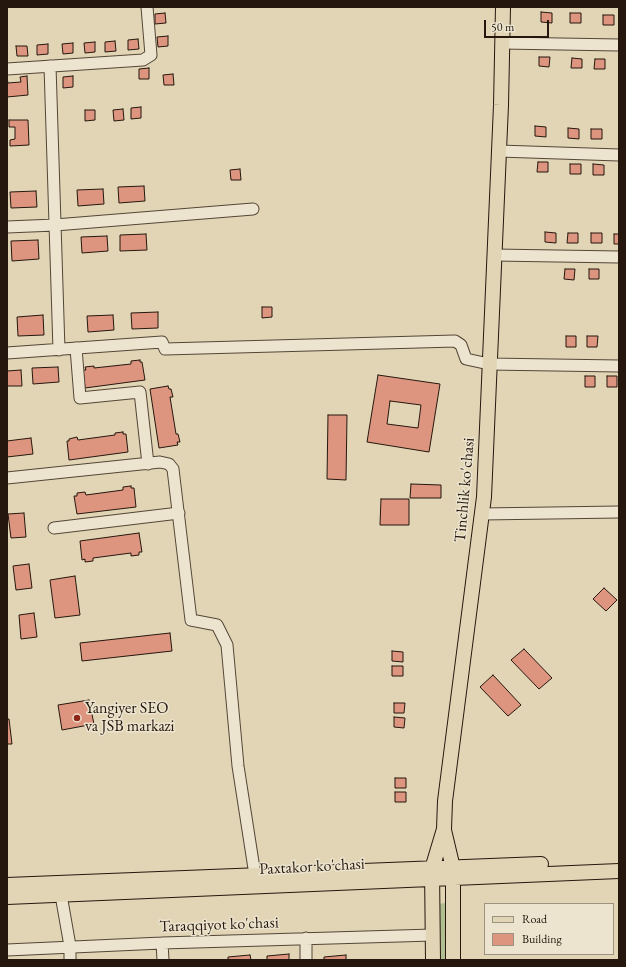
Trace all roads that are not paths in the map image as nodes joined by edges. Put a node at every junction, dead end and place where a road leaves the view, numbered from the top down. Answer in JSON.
{"nodes":[{"id":1,"x":146,"y":7,"type":"edge"},
{"id":2,"x":503,"y":7,"type":"edge"},
{"id":3,"x":502,"y":43,"type":"junction"},
{"id":4,"x":619,"y":45,"type":"edge"},
{"id":5,"x":50,"y":66,"type":"junction"},
{"id":6,"x":7,"y":69,"type":"edge"},
{"id":7,"x":499,"y":151,"type":"junction"},
{"id":8,"x":619,"y":155,"type":"edge"},
{"id":9,"x":253,"y":210,"type":"dead end"},
{"id":10,"x":55,"y":225,"type":"junction"},
{"id":11,"x":7,"y":227,"type":"edge"},
{"id":12,"x":494,"y":255,"type":"junction"},
{"id":13,"x":619,"y":257,"type":"edge"},
{"id":14,"x":76,"y":348,"type":"junction"},
{"id":15,"x":59,"y":350,"type":"junction"},
{"id":16,"x":7,"y":353,"type":"edge"},
{"id":17,"x":489,"y":364,"type":"junction"},
{"id":18,"x":619,"y":366,"type":"edge"},
{"id":19,"x":148,"y":464,"type":"junction"},
{"id":20,"x":7,"y":478,"type":"edge"},
{"id":21,"x":619,"y":512,"type":"edge"},
{"id":22,"x":179,"y":513,"type":"junction"},
{"id":23,"x":482,"y":514,"type":"junction"},
{"id":24,"x":54,"y":528,"type":"dead end"},
{"id":25,"x":444,"y":829,"type":"junction"},
{"id":26,"x":619,"y":861,"type":"edge"},
{"id":27,"x":619,"y":870,"type":"edge"},
{"id":28,"x":453,"y":873,"type":"junction"},
{"id":29,"x":432,"y":874,"type":"junction"},
{"id":30,"x":255,"y":875,"type":"junction"},
{"id":31,"x":7,"y":885,"type":"edge"},
{"id":32,"x":61,"y":895,"type":"junction"},
{"id":33,"x":7,"y":897,"type":"edge"},
{"id":34,"x":433,"y":935,"type":"junction"},
{"id":35,"x":306,"y":938,"type":"junction"},
{"id":36,"x":162,"y":943,"type":"junction"},
{"id":37,"x":70,"y":946,"type":"junction"},
{"id":38,"x":7,"y":950,"type":"edge"},
{"id":39,"x":70,"y":960,"type":"edge"},
{"id":40,"x":163,"y":960,"type":"edge"},
{"id":41,"x":306,"y":960,"type":"edge"},
{"id":42,"x":433,"y":960,"type":"edge"},
{"id":43,"x":453,"y":960,"type":"edge"}],
"edges":[{"from":1,"to":5,"type":"street"},
{"from":2,"to":3,"type":"main road","name":"Tinchlik ko'chasi"},
{"from":3,"to":4,"type":"street"},
{"from":3,"to":7,"type":"main road","name":"Tinchlik ko'chasi"},
{"from":5,"to":6,"type":"street"},
{"from":5,"to":10,"type":"street"},
{"from":7,"to":8,"type":"street"},
{"from":7,"to":12,"type":"main road","name":"Tinchlik ko'chasi"},
{"from":9,"to":10,"type":"street"},
{"from":10,"to":11,"type":"street"},
{"from":10,"to":15,"type":"street"},
{"from":12,"to":13,"type":"street"},
{"from":12,"to":17,"type":"main road","name":"Tinchlik ko'chasi"},
{"from":14,"to":15,"type":"street"},
{"from":14,"to":17,"type":"street"},
{"from":14,"to":19,"type":"street"},
{"from":15,"to":16,"type":"street"},
{"from":17,"to":18,"type":"street"},
{"from":17,"to":23,"type":"main road","name":"Tinchlik ko'chasi"},
{"from":19,"to":20,"type":"street"},
{"from":19,"to":22,"type":"street"},
{"from":21,"to":23,"type":"street"},
{"from":22,"to":24,"type":"street"},
{"from":22,"to":30,"type":"street"},
{"from":23,"to":25,"type":"main road","name":"Tinchlik ko'chasi"},
{"from":25,"to":28,"type":"main road","name":"Tinchlik ko'chasi"},
{"from":25,"to":29,"type":"main road","name":"Tinchlik ko'chasi"},
{"from":26,"to":28,"type":"main road","name":"Paxtakor ko'chasi"},
{"from":27,"to":28,"type":"main road","name":"Paxtakor ko'chasi"},
{"from":28,"to":29,"type":"main road","name":"Paxtakor ko'chasi"},
{"from":28,"to":43,"type":"main road","name":"Tinchlik ko'chasi"},
{"from":29,"to":30,"type":"main road","name":"Paxtakor ko'chasi"},
{"from":29,"to":32,"type":"main road","name":"Paxtakor ko'chasi"},
{"from":29,"to":34,"type":"main road","name":"Tinchlik ko'chasi"},
{"from":30,"to":31,"type":"main road","name":"Paxtakor ko'chasi"},
{"from":32,"to":33,"type":"main road","name":"Paxtakor ko'chasi"},
{"from":32,"to":37,"type":"street"},
{"from":34,"to":35,"type":"street","name":"Taraqqiyot ko'chasi"},
{"from":34,"to":42,"type":"main road","name":"Tinchlik ko'chasi"},
{"from":35,"to":36,"type":"street","name":"Taraqqiyot ko'chasi"},
{"from":35,"to":41,"type":"street"},
{"from":36,"to":37,"type":"street","name":"Taraqqiyot ko'chasi"},
{"from":36,"to":40,"type":"street"},
{"from":37,"to":38,"type":"street","name":"Taraqqiyot ko'chasi"},
{"from":37,"to":39,"type":"street"}]}
